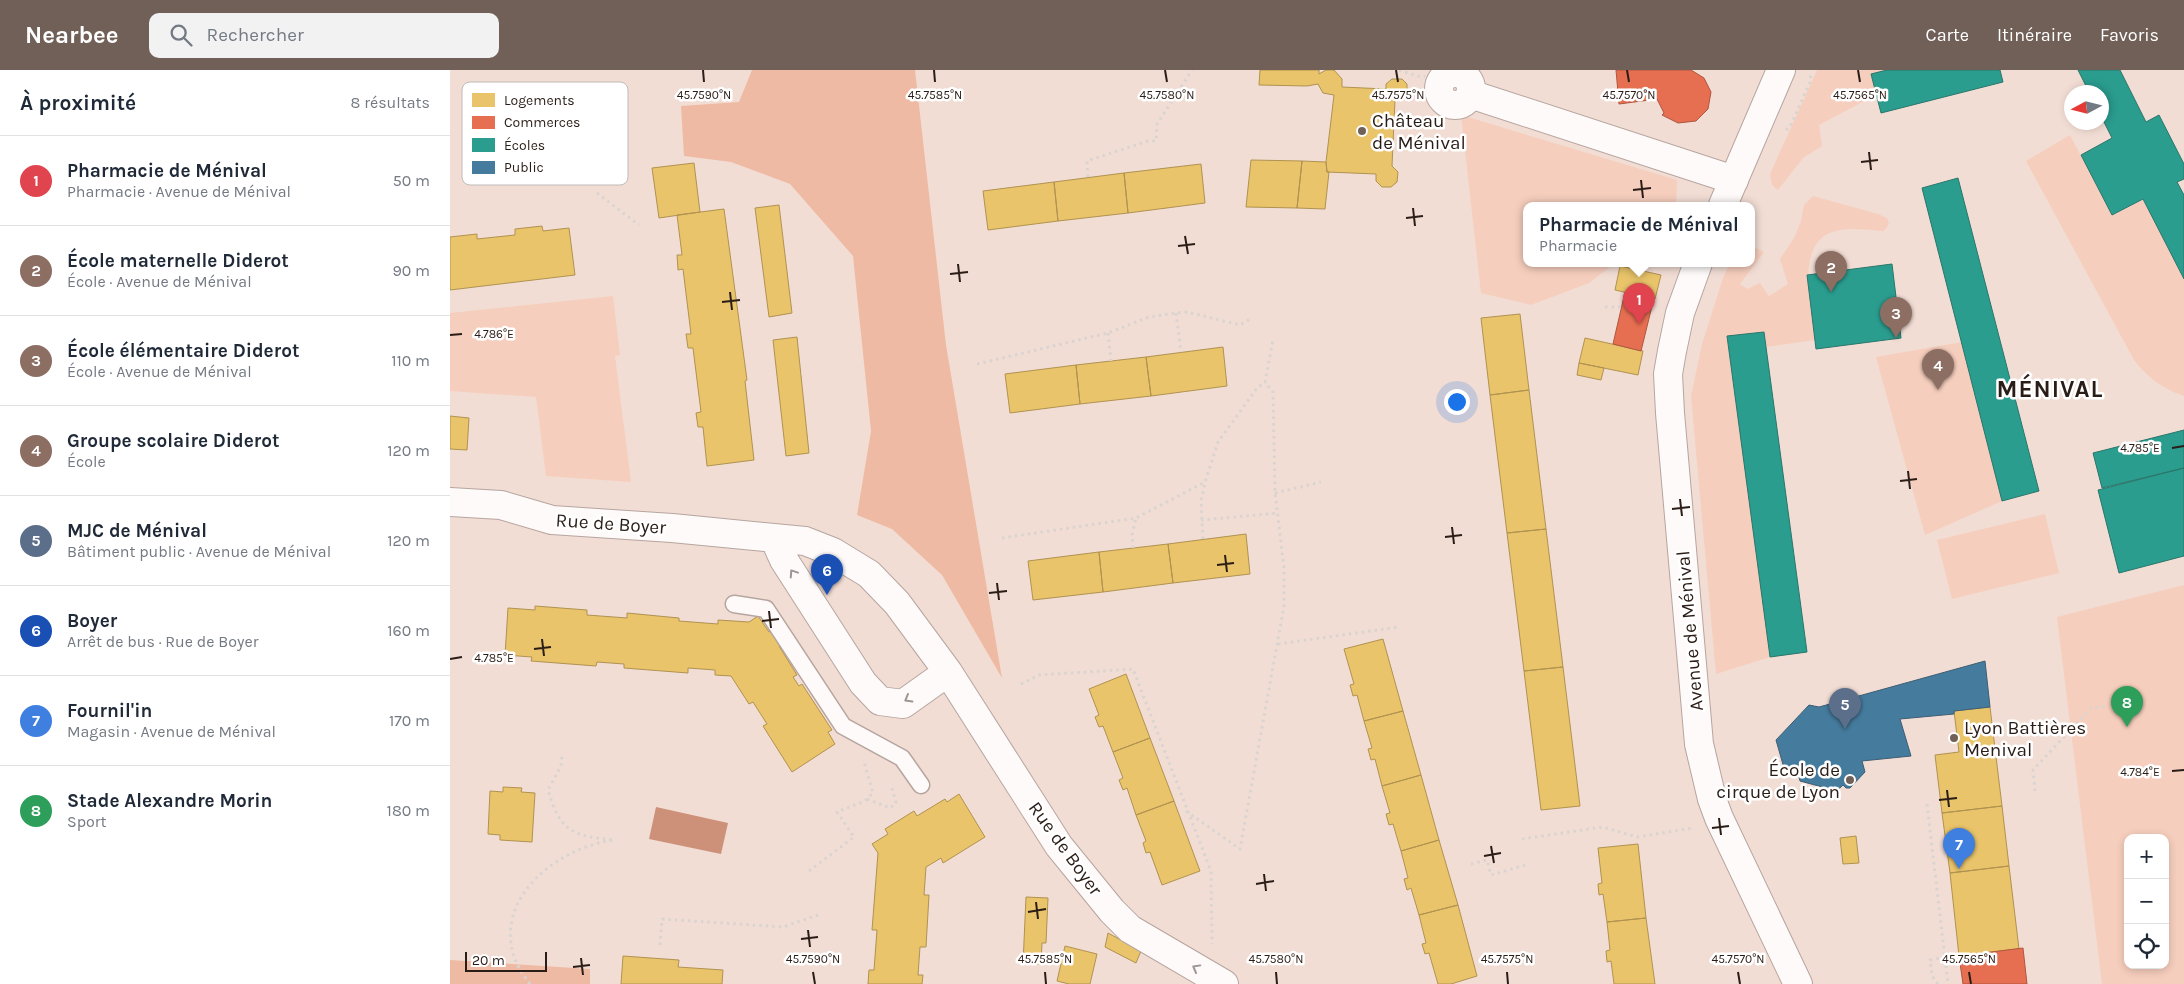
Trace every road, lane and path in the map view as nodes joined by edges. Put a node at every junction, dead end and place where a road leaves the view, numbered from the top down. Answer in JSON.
{"nodes":[{"id":1,"x":1192,"y":70,"type":"edge"},
{"id":2,"x":1399,"y":70,"type":"edge"},
{"id":3,"x":1781,"y":70,"type":"edge"},
{"id":4,"x":1425,"y":76,"type":"dead end"},
{"id":5,"x":1470,"y":94,"type":"dead end"},
{"id":6,"x":1088,"y":177,"type":"dead end"},
{"id":7,"x":1734,"y":180,"type":"junction"},
{"id":8,"x":597,"y":193,"type":"dead end"},
{"id":9,"x":1724,"y":202,"type":"edge"},
{"id":10,"x":639,"y":225,"type":"dead end"},
{"id":11,"x":1697,"y":267,"type":"edge"},
{"id":12,"x":1605,"y":307,"type":"dead end"},
{"id":13,"x":1621,"y":307,"type":"dead end"},
{"id":14,"x":1176,"y":313,"type":"junction"},
{"id":15,"x":1250,"y":319,"type":"dead end"},
{"id":16,"x":1108,"y":333,"type":"junction"},
{"id":17,"x":1273,"y":340,"type":"dead end"},
{"id":18,"x":1181,"y":352,"type":"dead end"},
{"id":19,"x":1111,"y":361,"type":"dead end"},
{"id":20,"x":978,"y":364,"type":"dead end"},
{"id":21,"x":1265,"y":382,"type":"junction"},
{"id":22,"x":1205,"y":482,"type":"junction"},
{"id":23,"x":1321,"y":482,"type":"dead end"},
{"id":24,"x":1275,"y":493,"type":"junction"},
{"id":25,"x":450,"y":502,"type":"edge"},
{"id":26,"x":1279,"y":513,"type":"junction"},
{"id":27,"x":1136,"y":518,"type":"junction"},
{"id":28,"x":1201,"y":520,"type":"junction"},
{"id":29,"x":774,"y":538,"type":"junction"},
{"id":30,"x":1002,"y":538,"type":"dead end"},
{"id":31,"x":1203,"y":539,"type":"dead end"},
{"id":32,"x":1133,"y":548,"type":"dead end"},
{"id":33,"x":734,"y":604,"type":"dead end"},
{"id":34,"x":1399,"y":627,"type":"dead end"},
{"id":35,"x":1278,"y":644,"type":"junction"},
{"id":36,"x":948,"y":672,"type":"junction"},
{"id":37,"x":1021,"y":684,"type":"dead end"},
{"id":38,"x":2107,"y":706,"type":"dead end"},
{"id":39,"x":857,"y":733,"type":"junction"},
{"id":40,"x":562,"y":755,"type":"dead end"},
{"id":41,"x":891,"y":784,"type":"dead end"},
{"id":42,"x":921,"y":785,"type":"dead end"},
{"id":43,"x":2035,"y":791,"type":"dead end"},
{"id":44,"x":867,"y":799,"type":"junction"},
{"id":45,"x":1927,"y":804,"type":"dead end"},
{"id":46,"x":1186,"y":811,"type":"junction"},
{"id":47,"x":1692,"y":828,"type":"dead end"},
{"id":48,"x":1522,"y":839,"type":"dead end"},
{"id":49,"x":1471,"y":864,"type":"dead end"},
{"id":50,"x":1529,"y":864,"type":"dead end"},
{"id":51,"x":808,"y":871,"type":"dead end"},
{"id":52,"x":821,"y":914,"type":"dead end"},
{"id":53,"x":660,"y":945,"type":"dead end"},
{"id":54,"x":1945,"y":957,"type":"junction"},
{"id":55,"x":1199,"y":969,"type":"junction"},
{"id":56,"x":530,"y":984,"type":"edge"},
{"id":57,"x":1224,"y":984,"type":"edge"},
{"id":58,"x":1798,"y":984,"type":"edge"},
{"id":59,"x":1938,"y":984,"type":"edge"},
{"id":60,"x":1948,"y":984,"type":"edge"}],
"edges":[{"from":1,"to":6,"type":"path"},
{"from":2,"to":4,"type":"path"},
{"from":3,"to":7,"type":"street"},
{"from":5,"to":7,"type":"street"},
{"from":7,"to":9,"type":"street"},
{"from":8,"to":10,"type":"path"},
{"from":11,"to":58,"type":"street","name":"Avenue de Ménival"},
{"from":12,"to":13,"type":"path"},
{"from":14,"to":15,"type":"path"},
{"from":14,"to":16,"type":"path"},
{"from":14,"to":18,"type":"path"},
{"from":16,"to":19,"type":"path"},
{"from":16,"to":20,"type":"path"},
{"from":17,"to":21,"type":"path"},
{"from":21,"to":22,"type":"path"},
{"from":21,"to":24,"type":"path"},
{"from":22,"to":27,"type":"path"},
{"from":22,"to":28,"type":"path"},
{"from":23,"to":24,"type":"path"},
{"from":24,"to":26,"type":"path"},
{"from":25,"to":29,"type":"street","name":"Rue de Boyer"},
{"from":26,"to":28,"type":"path"},
{"from":26,"to":35,"type":"path"},
{"from":27,"to":30,"type":"path"},
{"from":27,"to":32,"type":"path"},
{"from":28,"to":31,"type":"path"},
{"from":29,"to":36,"type":"street","name":"Rue de Boyer"},
{"from":36,"to":29,"type":"street","one_way":true},
{"from":33,"to":39,"type":"lane"},
{"from":34,"to":35,"type":"path"},
{"from":35,"to":46,"type":"path"},
{"from":55,"to":36,"type":"street","name":"Rue de Boyer","one_way":true},
{"from":37,"to":46,"type":"path"},
{"from":38,"to":43,"type":"path"},
{"from":39,"to":42,"type":"lane"},
{"from":39,"to":44,"type":"path"},
{"from":40,"to":56,"type":"path"},
{"from":41,"to":44,"type":"path"},
{"from":44,"to":51,"type":"path"},
{"from":45,"to":54,"type":"path"},
{"from":46,"to":55,"type":"path"},
{"from":47,"to":48,"type":"path"},
{"from":49,"to":50,"type":"path"},
{"from":52,"to":53,"type":"path"},
{"from":54,"to":59,"type":"path"},
{"from":54,"to":60,"type":"path"},
{"from":55,"to":57,"type":"street","name":"Rue de Boyer"}]}
